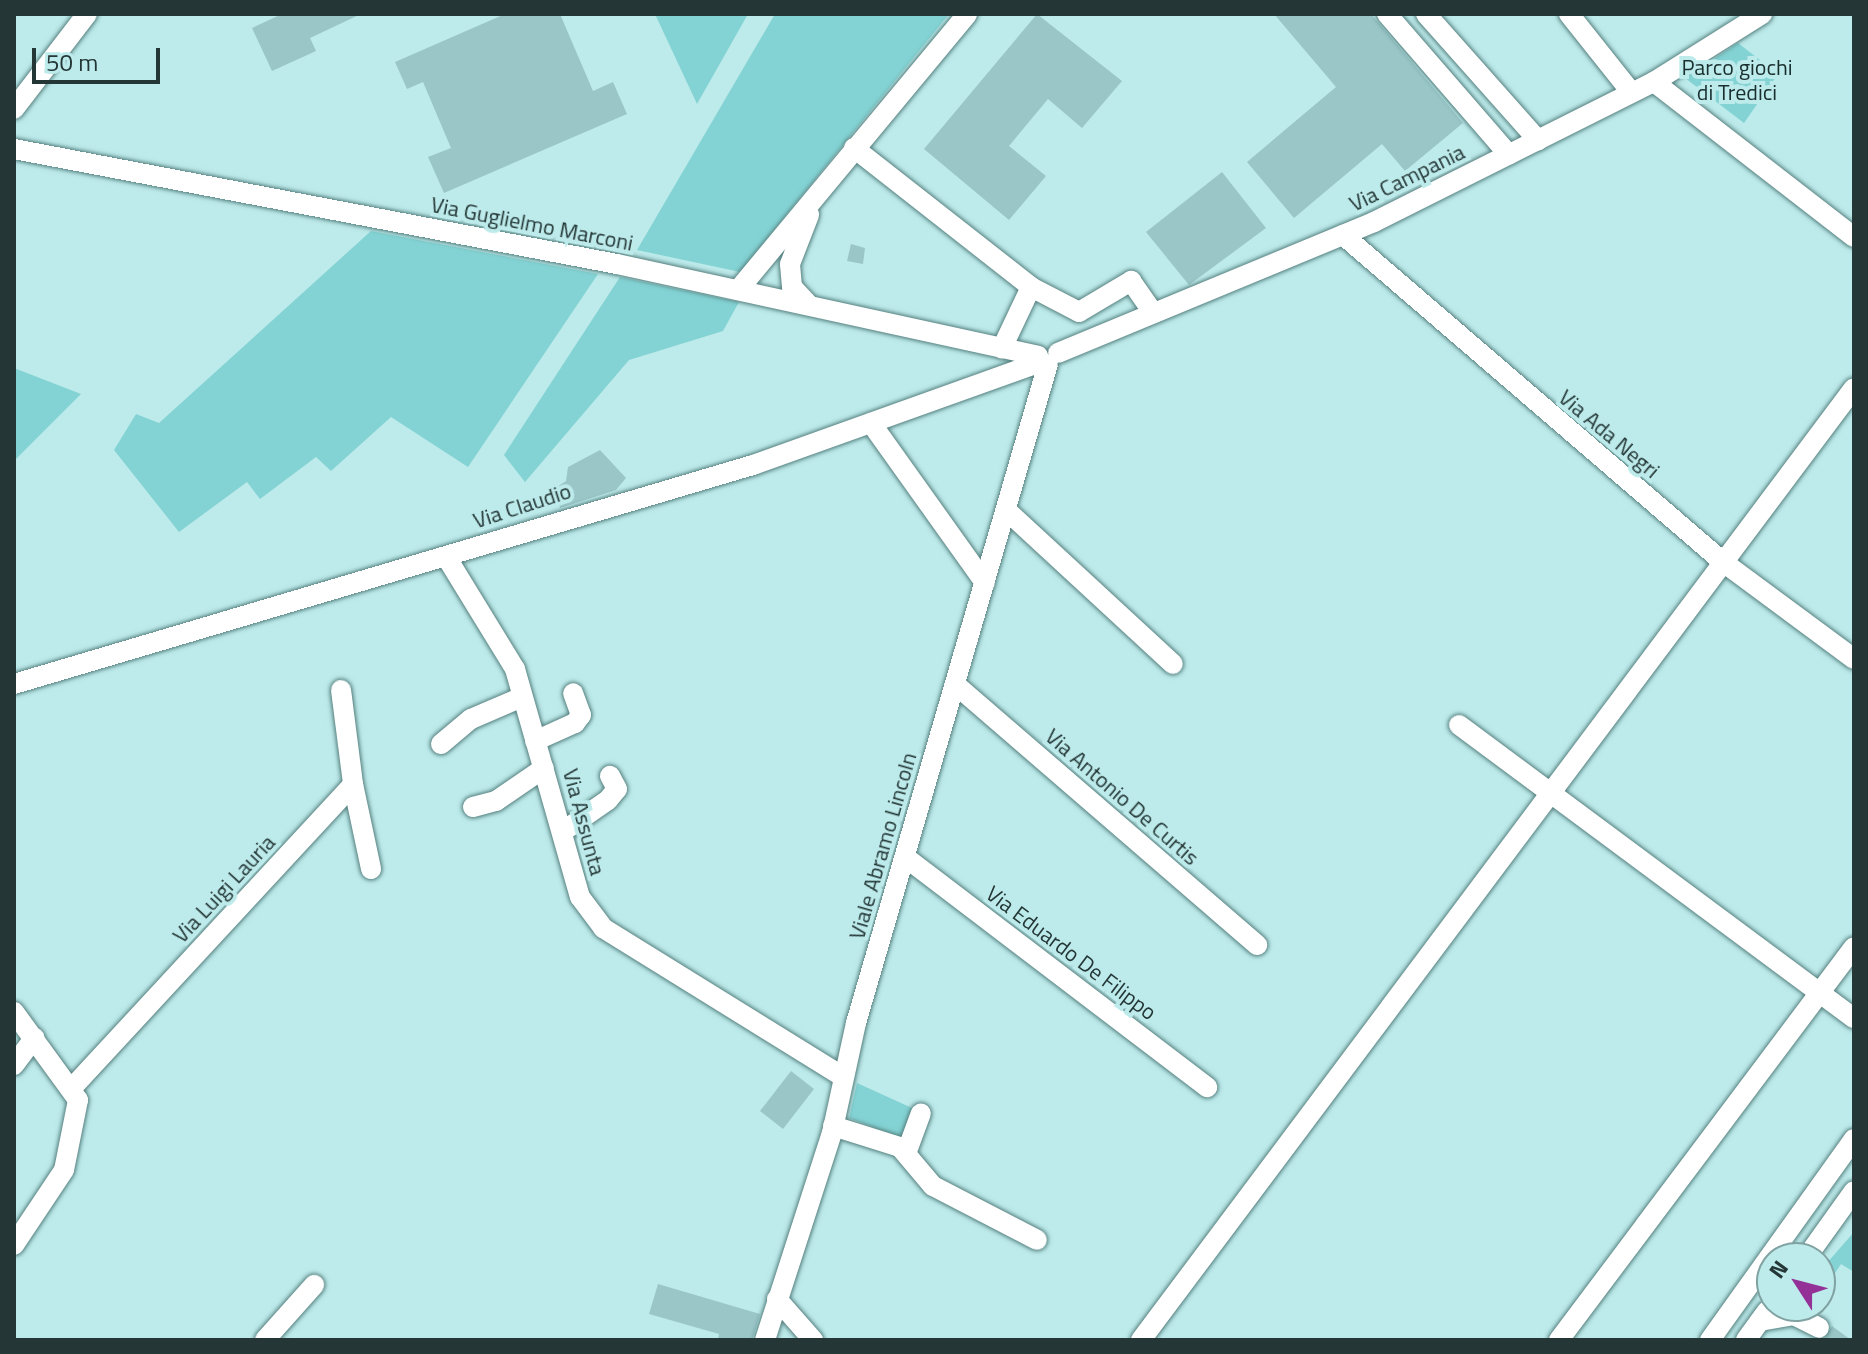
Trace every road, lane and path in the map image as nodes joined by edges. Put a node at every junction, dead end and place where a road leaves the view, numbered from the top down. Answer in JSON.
{"nodes":[{"id":1,"x":87,"y":14,"type":"edge"},
{"id":2,"x":967,"y":14,"type":"edge"},
{"id":3,"x":1387,"y":14,"type":"edge"},
{"id":4,"x":1426,"y":14,"type":"edge"},
{"id":5,"x":1569,"y":14,"type":"edge"},
{"id":6,"x":1762,"y":14,"type":"edge"},
{"id":7,"x":1654,"y":82,"type":"junction"},
{"id":8,"x":1631,"y":92,"type":"junction"},
{"id":9,"x":14,"y":109,"type":"edge"},
{"id":10,"x":1538,"y":140,"type":"junction"},
{"id":11,"x":854,"y":148,"type":"junction"},
{"id":12,"x":14,"y":149,"type":"edge"},
{"id":13,"x":1509,"y":155,"type":"junction"},
{"id":14,"x":823,"y":186,"type":"junction"},
{"id":15,"x":1343,"y":235,"type":"junction"},
{"id":16,"x":1854,"y":237,"type":"edge"},
{"id":17,"x":1031,"y":287,"type":"junction"},
{"id":18,"x":739,"y":289,"type":"junction"},
{"id":19,"x":809,"y":305,"type":"junction"},
{"id":20,"x":1153,"y":313,"type":"junction"},
{"id":21,"x":1002,"y":348,"type":"junction"},
{"id":22,"x":1046,"y":359,"type":"junction"},
{"id":23,"x":1854,"y":388,"type":"edge"},
{"id":24,"x":871,"y":423,"type":"junction"},
{"id":25,"x":1006,"y":510,"type":"junction"},
{"id":26,"x":447,"y":558,"type":"junction"},
{"id":27,"x":1723,"y":562,"type":"junction"},
{"id":28,"x":985,"y":583,"type":"junction"},
{"id":29,"x":1854,"y":659,"type":"edge"},
{"id":30,"x":1173,"y":664,"type":"dead end"},
{"id":31,"x":14,"y":684,"type":"edge"},
{"id":32,"x":956,"y":685,"type":"junction"},
{"id":33,"x":341,"y":690,"type":"dead end"},
{"id":34,"x":573,"y":693,"type":"dead end"},
{"id":35,"x":522,"y":697,"type":"junction"},
{"id":36,"x":1459,"y":725,"type":"dead end"},
{"id":37,"x":535,"y":741,"type":"junction"},
{"id":38,"x":441,"y":744,"type":"dead end"},
{"id":39,"x":544,"y":768,"type":"junction"},
{"id":40,"x":610,"y":776,"type":"dead end"},
{"id":41,"x":353,"y":784,"type":"junction"},
{"id":42,"x":1551,"y":793,"type":"junction"},
{"id":43,"x":473,"y":807,"type":"dead end"},
{"id":44,"x":562,"y":832,"type":"junction"},
{"id":45,"x":905,"y":857,"type":"junction"},
{"id":46,"x":371,"y":869,"type":"dead end"},
{"id":47,"x":1257,"y":945,"type":"dead end"},
{"id":48,"x":1854,"y":947,"type":"edge"},
{"id":49,"x":1820,"y":992,"type":"junction"},
{"id":50,"x":14,"y":1012,"type":"edge"},
{"id":51,"x":1854,"y":1018,"type":"edge"},
{"id":52,"x":34,"y":1038,"type":"junction"},
{"id":53,"x":14,"y":1065,"type":"edge"},
{"id":54,"x":842,"y":1076,"type":"junction"},
{"id":55,"x":1207,"y":1087,"type":"dead end"},
{"id":56,"x":71,"y":1089,"type":"junction"},
{"id":57,"x":921,"y":1113,"type":"dead end"},
{"id":58,"x":833,"y":1126,"type":"junction"},
{"id":59,"x":1854,"y":1139,"type":"edge"},
{"id":60,"x":907,"y":1151,"type":"junction"},
{"id":61,"x":1854,"y":1191,"type":"edge"},
{"id":62,"x":1037,"y":1240,"type":"dead end"},
{"id":63,"x":1817,"y":1242,"type":"edge"},
{"id":64,"x":14,"y":1245,"type":"edge"},
{"id":65,"x":314,"y":1285,"type":"dead end"},
{"id":66,"x":777,"y":1299,"type":"junction"},
{"id":67,"x":1759,"y":1322,"type":"edge"},
{"id":68,"x":265,"y":1340,"type":"edge"},
{"id":69,"x":765,"y":1340,"type":"edge"},
{"id":70,"x":813,"y":1340,"type":"edge"},
{"id":71,"x":1141,"y":1340,"type":"edge"},
{"id":72,"x":1559,"y":1340,"type":"edge"},
{"id":73,"x":1710,"y":1340,"type":"edge"},
{"id":74,"x":1746,"y":1340,"type":"edge"}],
"edges":[{"from":1,"to":9,"type":"street"},
{"from":2,"to":11,"type":"street"},
{"from":3,"to":13,"type":"street"},
{"from":4,"to":10,"type":"street"},
{"from":5,"to":8,"type":"street"},
{"from":6,"to":7,"type":"street","name":"Via Campania"},
{"from":7,"to":8,"type":"street","name":"Via Campania"},
{"from":7,"to":16,"type":"street"},
{"from":8,"to":10,"type":"street","name":"Via Campania"},
{"from":10,"to":13,"type":"street","name":"Via Campania"},
{"from":11,"to":14,"type":"street"},
{"from":11,"to":17,"type":"street"},
{"from":12,"to":18,"type":"street","name":"Via Guglielmo Marconi"},
{"from":13,"to":15,"type":"street","name":"Via Campania"},
{"from":14,"to":18,"type":"street"},
{"from":14,"to":19,"type":"street"},
{"from":15,"to":20,"type":"street","name":"Via Campania"},
{"from":15,"to":27,"type":"street","name":"Via Ada Negri"},
{"from":17,"to":20,"type":"street"},
{"from":17,"to":21,"type":"street"},
{"from":18,"to":19,"type":"street","name":"Via Guglielmo Marconi"},
{"from":19,"to":21,"type":"street","name":"Via Guglielmo Marconi"},
{"from":20,"to":22,"type":"street","name":"Via Campania"},
{"from":21,"to":22,"type":"street","name":"Via Guglielmo Marconi"},
{"from":22,"to":24,"type":"street","name":"Via Claudio"},
{"from":22,"to":25,"type":"street","name":"Viale Abramo Lincoln"},
{"from":23,"to":27,"type":"street"},
{"from":24,"to":26,"type":"street","name":"Via Claudio"},
{"from":24,"to":28,"type":"street"},
{"from":25,"to":28,"type":"street","name":"Viale Abramo Lincoln"},
{"from":25,"to":30,"type":"street"},
{"from":26,"to":31,"type":"street","name":"Via Claudio"},
{"from":26,"to":35,"type":"street","name":"Via Assunta"},
{"from":27,"to":29,"type":"street","name":"Via Ada Negri"},
{"from":27,"to":42,"type":"street"},
{"from":28,"to":32,"type":"street","name":"Viale Abramo Lincoln"},
{"from":32,"to":45,"type":"street","name":"Viale Abramo Lincoln"},
{"from":32,"to":47,"type":"street","name":"Via Antonio De Curtis"},
{"from":33,"to":41,"type":"street"},
{"from":34,"to":37,"type":"street"},
{"from":35,"to":37,"type":"street","name":"Via Assunta"},
{"from":35,"to":38,"type":"street"},
{"from":36,"to":42,"type":"street"},
{"from":37,"to":39,"type":"street","name":"Via Assunta"},
{"from":39,"to":43,"type":"street"},
{"from":39,"to":44,"type":"street","name":"Via Assunta"},
{"from":40,"to":44,"type":"street"},
{"from":41,"to":46,"type":"street"},
{"from":41,"to":56,"type":"street","name":"Via Luigi Lauria"},
{"from":42,"to":49,"type":"street"},
{"from":42,"to":71,"type":"street"},
{"from":44,"to":54,"type":"street","name":"Via Assunta"},
{"from":45,"to":54,"type":"street","name":"Viale Abramo Lincoln"},
{"from":45,"to":55,"type":"street","name":"Via Eduardo De Filippo"},
{"from":48,"to":49,"type":"street"},
{"from":49,"to":51,"type":"street"},
{"from":49,"to":72,"type":"street"},
{"from":50,"to":52,"type":"street"},
{"from":52,"to":53,"type":"street"},
{"from":52,"to":56,"type":"street"},
{"from":54,"to":58,"type":"street","name":"Viale Abramo Lincoln"},
{"from":56,"to":64,"type":"street"},
{"from":57,"to":60,"type":"street"},
{"from":58,"to":60,"type":"street"},
{"from":58,"to":66,"type":"street","name":"Viale Abramo Lincoln"},
{"from":59,"to":73,"type":"street"},
{"from":60,"to":62,"type":"street"},
{"from":61,"to":63,"type":"street"},
{"from":65,"to":68,"type":"street"},
{"from":66,"to":69,"type":"street","name":"Viale Abramo Lincoln"},
{"from":66,"to":70,"type":"street"},
{"from":67,"to":74,"type":"street"}]}
